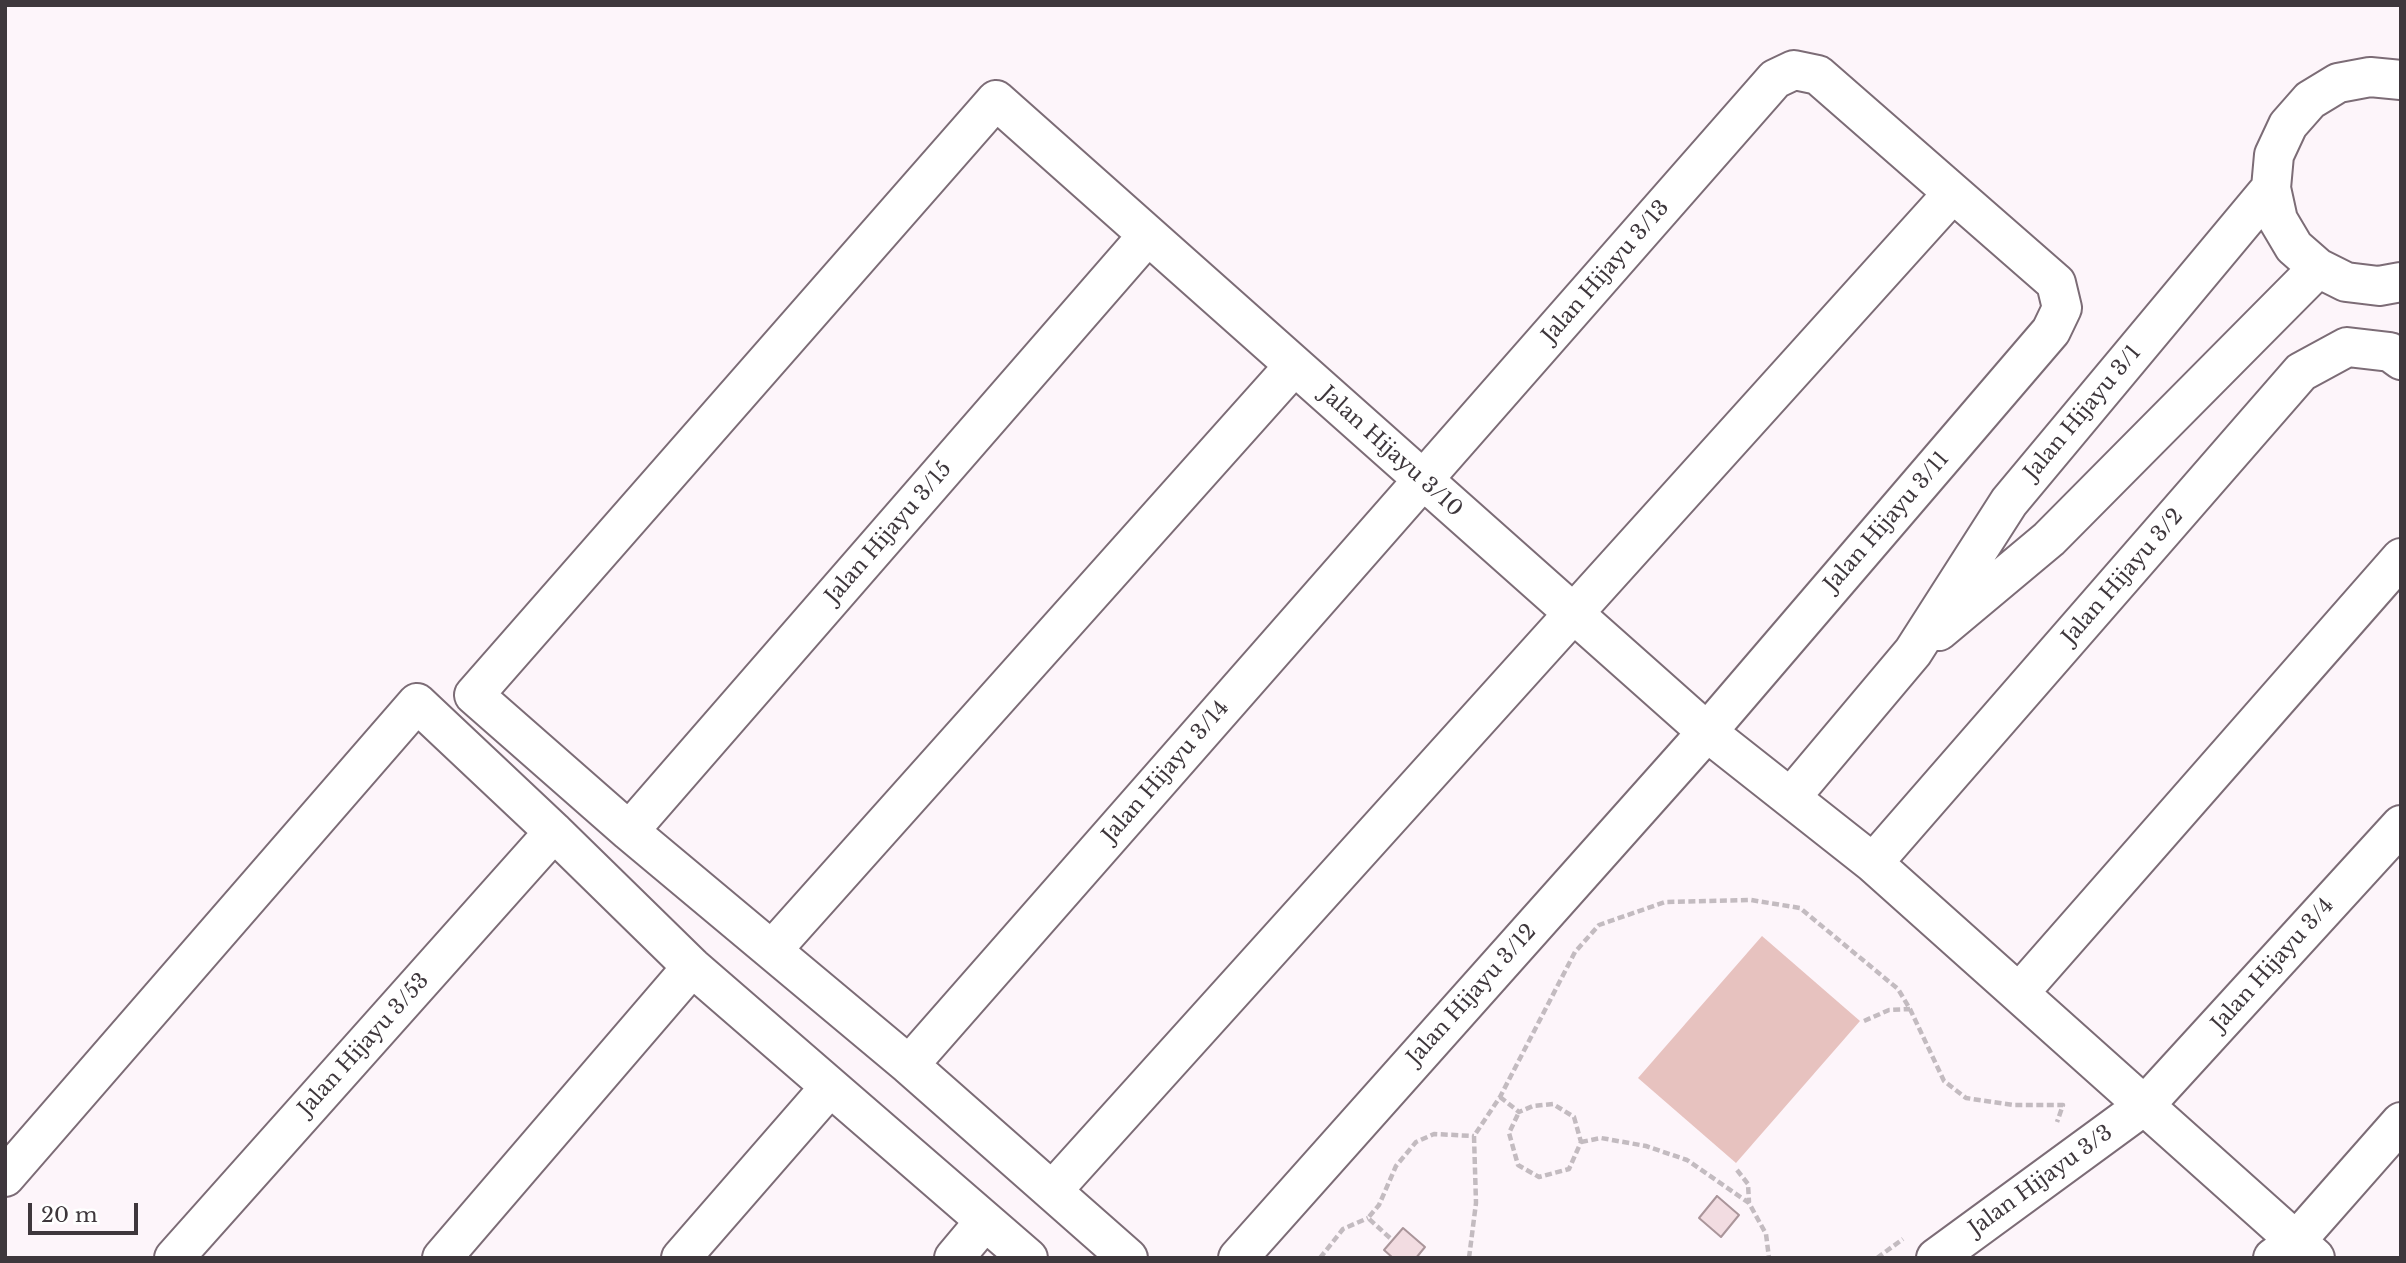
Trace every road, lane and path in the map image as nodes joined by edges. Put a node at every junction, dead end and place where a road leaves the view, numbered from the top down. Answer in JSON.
{"nodes":[{"id":1,"x":2401,"y":79,"type":"edge"},
{"id":2,"x":2271,"y":188,"type":"junction"},
{"id":3,"x":1953,"y":193,"type":"junction"},
{"id":4,"x":1148,"y":235,"type":"junction"},
{"id":5,"x":2318,"y":268,"type":"junction"},
{"id":6,"x":2401,"y":282,"type":"edge"},
{"id":7,"x":2401,"y":360,"type":"edge"},
{"id":8,"x":1294,"y":366,"type":"junction"},
{"id":9,"x":1422,"y":480,"type":"junction"},
{"id":10,"x":2401,"y":558,"type":"edge"},
{"id":11,"x":1573,"y":613,"type":"junction"},
{"id":12,"x":1913,"y":652,"type":"junction"},
{"id":13,"x":1707,"y":732,"type":"junction"},
{"id":14,"x":1791,"y":797,"type":"junction"},
{"id":15,"x":2401,"y":825,"type":"edge"},
{"id":16,"x":629,"y":831,"type":"junction"},
{"id":17,"x":554,"y":832,"type":"junction"},
{"id":18,"x":1873,"y":863,"type":"junction"},
{"id":19,"x":772,"y":950,"type":"junction"},
{"id":20,"x":692,"y":967,"type":"junction"},
{"id":21,"x":2019,"y":993,"type":"junction"},
{"id":22,"x":1910,"y":1009,"type":"junction"},
{"id":23,"x":1864,"y":1021,"type":"dead end"},
{"id":24,"x":909,"y":1065,"type":"junction"},
{"id":25,"x":830,"y":1087,"type":"junction"},
{"id":26,"x":1500,"y":1097,"type":"junction"},
{"id":27,"x":2063,"y":1105,"type":"dead end"},
{"id":28,"x":2145,"y":1105,"type":"junction"},
{"id":29,"x":1519,"y":1112,"type":"junction"},
{"id":30,"x":2401,"y":1122,"type":"edge"},
{"id":31,"x":1475,"y":1136,"type":"junction"},
{"id":32,"x":1581,"y":1142,"type":"junction"},
{"id":33,"x":1737,"y":1170,"type":"dead end"},
{"id":34,"x":5,"y":1177,"type":"edge"},
{"id":35,"x":1052,"y":1191,"type":"junction"},
{"id":36,"x":1749,"y":1203,"type":"junction"},
{"id":37,"x":1368,"y":1218,"type":"junction"},
{"id":38,"x":985,"y":1221,"type":"junction"},
{"id":39,"x":1390,"y":1238,"type":"dead end"},
{"id":40,"x":2295,"y":1252,"type":"edge"},
{"id":41,"x":174,"y":1258,"type":"edge"},
{"id":42,"x":442,"y":1258,"type":"edge"},
{"id":43,"x":681,"y":1258,"type":"edge"},
{"id":44,"x":954,"y":1258,"type":"edge"},
{"id":45,"x":1028,"y":1258,"type":"edge"},
{"id":46,"x":1128,"y":1258,"type":"edge"},
{"id":47,"x":1238,"y":1258,"type":"edge"},
{"id":48,"x":1320,"y":1258,"type":"edge"},
{"id":49,"x":1469,"y":1258,"type":"edge"},
{"id":50,"x":1769,"y":1258,"type":"edge"},
{"id":51,"x":1936,"y":1258,"type":"edge"}],
"edges":[{"from":1,"to":2,"type":"street"},
{"from":2,"to":5,"type":"street"},
{"from":2,"to":12,"type":"street","name":"Jalan Hijayu 3/1"},
{"from":3,"to":9,"type":"street","name":"Jalan Hijayu 3/13"},
{"from":3,"to":11,"type":"street"},
{"from":3,"to":13,"type":"street","name":"Jalan Hijayu 3/11"},
{"from":4,"to":8,"type":"street","name":"Jalan Hijayu 3/10"},
{"from":4,"to":16,"type":"street","name":"Jalan Hijayu 3/15"},
{"from":4,"to":16,"type":"street","name":"Jalan Hijayu 3/10"},
{"from":5,"to":6,"type":"street"},
{"from":5,"to":12,"type":"street","name":"Jalan Hijayu 3/1"},
{"from":7,"to":18,"type":"street","name":"Jalan Hijayu 3/2"},
{"from":8,"to":9,"type":"street","name":"Jalan Hijayu 3/10"},
{"from":8,"to":19,"type":"street"},
{"from":9,"to":11,"type":"street","name":"Jalan Hijayu 3/10"},
{"from":9,"to":24,"type":"street","name":"Jalan Hijayu 3/14"},
{"from":10,"to":21,"type":"street"},
{"from":11,"to":13,"type":"street","name":"Jalan Hijayu 3/10"},
{"from":11,"to":35,"type":"street"},
{"from":12,"to":14,"type":"street","name":"Jalan Hijayu 3/1"},
{"from":13,"to":14,"type":"street","name":"Jalan Hijayu 3/10"},
{"from":13,"to":47,"type":"street","name":"Jalan Hijayu 3/12"},
{"from":14,"to":18,"type":"street","name":"Jalan Hijayu 3/10"},
{"from":15,"to":28,"type":"street","name":"Jalan Hijayu 3/4"},
{"from":16,"to":19,"type":"street"},
{"from":17,"to":20,"type":"street"},
{"from":17,"to":34,"type":"street"},
{"from":17,"to":41,"type":"street","name":"Jalan Hijayu 3/53"},
{"from":18,"to":21,"type":"street","name":"Jalan Hijayu 3/10"},
{"from":19,"to":24,"type":"street"},
{"from":20,"to":25,"type":"street"},
{"from":20,"to":42,"type":"street"},
{"from":21,"to":28,"type":"street","name":"Jalan Hijayu 3/10"},
{"from":22,"to":23,"type":"path"},
{"from":22,"to":26,"type":"path"},
{"from":22,"to":27,"type":"path"},
{"from":24,"to":35,"type":"street"},
{"from":25,"to":38,"type":"street"},
{"from":25,"to":43,"type":"street"},
{"from":26,"to":29,"type":"path"},
{"from":26,"to":31,"type":"path"},
{"from":28,"to":40,"type":"street","name":"Jalan Hijayu 3/10"},
{"from":28,"to":51,"type":"street","name":"Jalan Hijayu 3/3"},
{"from":29,"to":32,"type":"path"},
{"from":29,"to":32,"type":"path"},
{"from":30,"to":40,"type":"street"},
{"from":31,"to":37,"type":"path"},
{"from":31,"to":49,"type":"path"},
{"from":32,"to":36,"type":"path"},
{"from":33,"to":36,"type":"path"},
{"from":35,"to":46,"type":"street"},
{"from":36,"to":50,"type":"path"},
{"from":37,"to":39,"type":"path"},
{"from":37,"to":48,"type":"path"},
{"from":38,"to":44,"type":"street"},
{"from":38,"to":45,"type":"street"}]}
